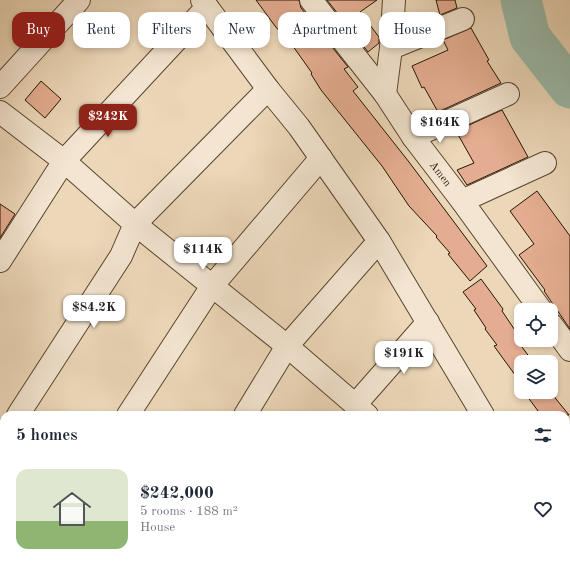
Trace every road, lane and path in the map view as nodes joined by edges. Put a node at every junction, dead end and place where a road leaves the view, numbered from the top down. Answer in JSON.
{"nodes":[{"id":1,"x":79,"y":0,"type":"edge"},
{"id":2,"x":311,"y":0,"type":"edge"},
{"id":3,"x":394,"y":0,"type":"edge"},
{"id":4,"x":204,"y":4,"type":"edge"},
{"id":5,"x":393,"y":12,"type":"edge"},
{"id":6,"x":463,"y":19,"type":"dead end"},
{"id":7,"x":445,"y":26,"type":"edge"},
{"id":8,"x":391,"y":48,"type":"edge"},
{"id":9,"x":0,"y":87,"type":"edge"},
{"id":10,"x":268,"y":89,"type":"junction"},
{"id":11,"x":385,"y":94,"type":"junction"},
{"id":12,"x":508,"y":94,"type":"dead end"},
{"id":13,"x":0,"y":112,"type":"edge"},
{"id":14,"x":413,"y":137,"type":"junction"},
{"id":15,"x":321,"y":158,"type":"junction"},
{"id":16,"x":64,"y":161,"type":"junction"},
{"id":17,"x":545,"y":163,"type":"dead end"},
{"id":18,"x":462,"y":201,"type":"junction"},
{"id":19,"x":135,"y":224,"type":"junction"},
{"id":20,"x":379,"y":241,"type":"junction"},
{"id":21,"x":0,"y":261,"type":"edge"},
{"id":22,"x":212,"y":286,"type":"junction"},
{"id":23,"x":536,"y":303,"type":"edge"},
{"id":24,"x":428,"y":322,"type":"junction"},
{"id":25,"x":558,"y":334,"type":"edge"},
{"id":26,"x":287,"y":346,"type":"junction"},
{"id":27,"x":570,"y":350,"type":"edge"},
{"id":28,"x":361,"y":410,"type":"edge"},
{"id":29,"x":21,"y":411,"type":"edge"},
{"id":30,"x":131,"y":411,"type":"edge"},
{"id":31,"x":247,"y":411,"type":"edge"},
{"id":32,"x":479,"y":411,"type":"edge"}],
"edges":[{"from":1,"to":9,"type":"street"},
{"from":2,"to":11,"type":"street","name":"Amen"},
{"from":3,"to":5,"type":"street"},
{"from":4,"to":10,"type":"street"},
{"from":4,"to":16,"type":"street"},
{"from":6,"to":7,"type":"street"},
{"from":8,"to":11,"type":"street"},
{"from":10,"to":15,"type":"street"},
{"from":10,"to":19,"type":"street"},
{"from":11,"to":14,"type":"street","name":"Amen"},
{"from":12,"to":14,"type":"street"},
{"from":13,"to":16,"type":"street"},
{"from":14,"to":18,"type":"street","name":"Amen"},
{"from":15,"to":20,"type":"street"},
{"from":15,"to":22,"type":"street"},
{"from":16,"to":19,"type":"street"},
{"from":16,"to":21,"type":"street"},
{"from":17,"to":18,"type":"street"},
{"from":18,"to":23,"type":"street","name":"Amen"},
{"from":19,"to":22,"type":"street"},
{"from":19,"to":29,"type":"street"},
{"from":20,"to":24,"type":"street"},
{"from":20,"to":26,"type":"street"},
{"from":22,"to":26,"type":"street"},
{"from":22,"to":30,"type":"street"},
{"from":24,"to":28,"type":"street"},
{"from":24,"to":32,"type":"street"},
{"from":25,"to":27,"type":"street"},
{"from":26,"to":28,"type":"street"},
{"from":26,"to":31,"type":"street"}]}
